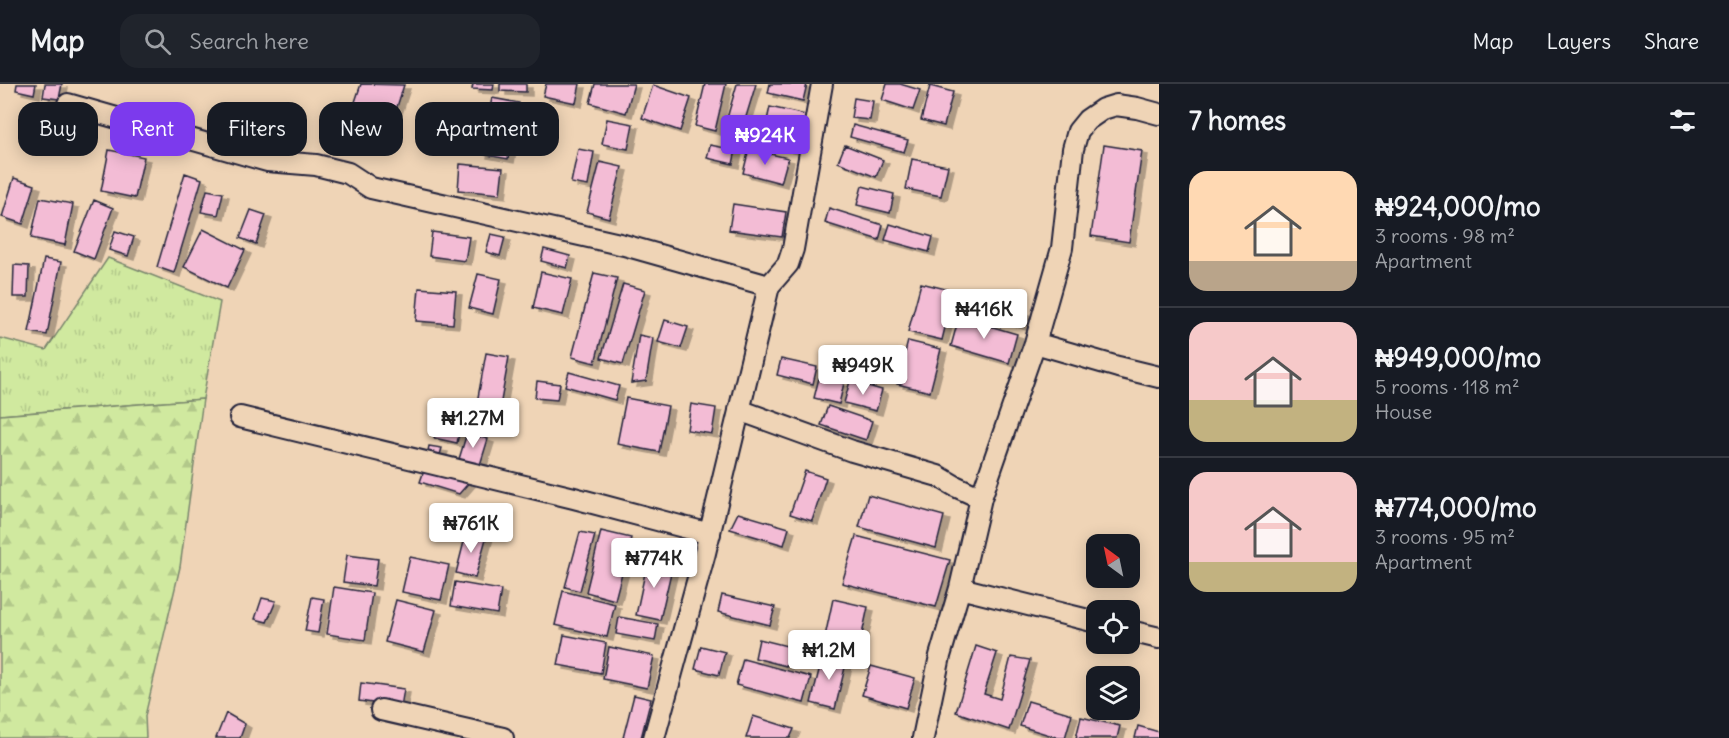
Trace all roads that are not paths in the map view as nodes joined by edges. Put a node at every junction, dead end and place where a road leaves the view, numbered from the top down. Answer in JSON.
{"nodes":[{"id":1,"x":822,"y":84,"type":"edge"},
{"id":2,"x":98,"y":112,"type":"edge"},
{"id":3,"x":1159,"y":114,"type":"edge"},
{"id":4,"x":769,"y":286,"type":"junction"},
{"id":5,"x":1035,"y":344,"type":"junction"},
{"id":6,"x":1159,"y":377,"type":"edge"},
{"id":7,"x":739,"y":410,"type":"junction"},
{"id":8,"x":240,"y":417,"type":"dead end"},
{"id":9,"x":981,"y":498,"type":"junction"},
{"id":10,"x":710,"y":534,"type":"junction"},
{"id":11,"x":960,"y":588,"type":"junction"},
{"id":12,"x":1086,"y":620,"type":"edge"},
{"id":13,"x":1140,"y":633,"type":"edge"},
{"id":14,"x":1159,"y":638,"type":"edge"},
{"id":15,"x":381,"y":710,"type":"dead end"},
{"id":16,"x":503,"y":738,"type":"edge"},
{"id":17,"x":654,"y":738,"type":"edge"},
{"id":18,"x":923,"y":738,"type":"edge"}],
"edges":[{"from":1,"to":4,"type":"street"},
{"from":2,"to":4,"type":"street"},
{"from":3,"to":5,"type":"street"},
{"from":4,"to":7,"type":"street"},
{"from":5,"to":6,"type":"street"},
{"from":5,"to":9,"type":"street"},
{"from":7,"to":9,"type":"street"},
{"from":7,"to":10,"type":"street"},
{"from":8,"to":10,"type":"street"},
{"from":9,"to":11,"type":"street"},
{"from":10,"to":17,"type":"street"},
{"from":11,"to":12,"type":"street"},
{"from":11,"to":18,"type":"street"},
{"from":13,"to":14,"type":"street"},
{"from":15,"to":16,"type":"street"}]}
